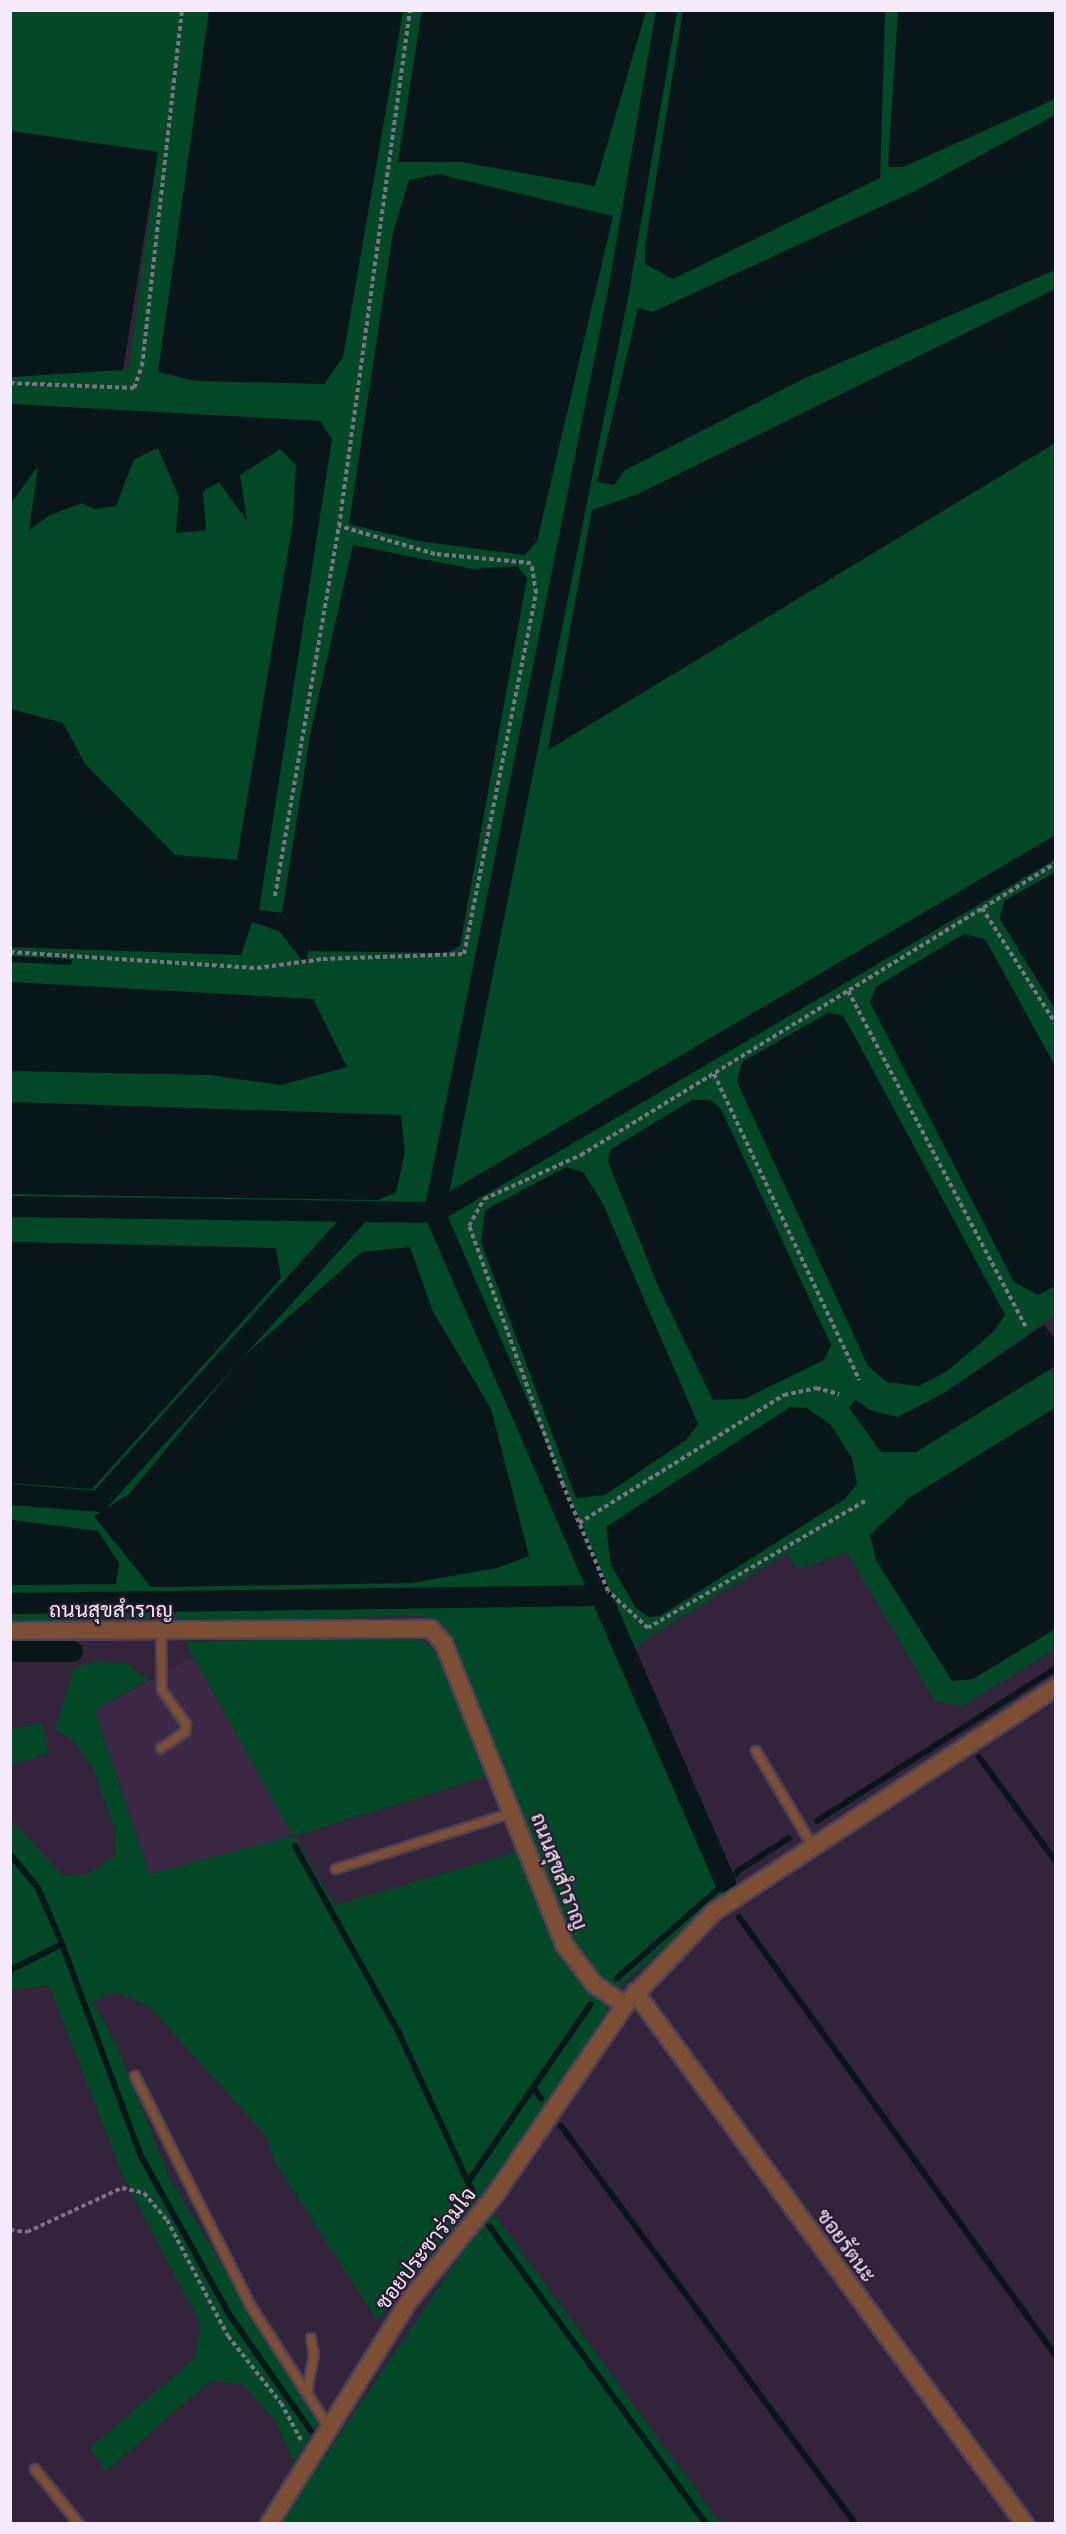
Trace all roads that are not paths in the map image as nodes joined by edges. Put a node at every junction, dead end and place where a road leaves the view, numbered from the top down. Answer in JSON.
{"nodes":[{"id":1,"x":10,"y":1631,"type":"edge"},
{"id":2,"x":161,"y":1632,"type":"junction"},
{"id":3,"x":1056,"y":1687,"type":"edge"},
{"id":4,"x":161,"y":1748,"type":"dead end"},
{"id":5,"x":756,"y":1751,"type":"dead end"},
{"id":6,"x":513,"y":1812,"type":"junction"},
{"id":7,"x":812,"y":1845,"type":"junction"},
{"id":8,"x":336,"y":1869,"type":"dead end"},
{"id":9,"x":630,"y":1998,"type":"junction"},
{"id":10,"x":135,"y":2076,"type":"dead end"},
{"id":11,"x":311,"y":2338,"type":"dead end"},
{"id":12,"x":307,"y":2393,"type":"junction"},
{"id":13,"x":328,"y":2426,"type":"junction"},
{"id":14,"x":35,"y":2469,"type":"dead end"},
{"id":15,"x":79,"y":2523,"type":"edge"},
{"id":16,"x":268,"y":2523,"type":"edge"},
{"id":17,"x":1025,"y":2523,"type":"edge"}],
"edges":[{"from":1,"to":2,"type":"street","name":"ถนนสุขสำราญ"},
{"from":2,"to":4,"type":"lane"},
{"from":2,"to":6,"type":"street","name":"ถนนสุขสำราญ"},
{"from":3,"to":7,"type":"street"},
{"from":5,"to":7,"type":"lane"},
{"from":6,"to":8,"type":"lane"},
{"from":6,"to":9,"type":"street","name":"ถนนสุขสำราญ"},
{"from":7,"to":9,"type":"street"},
{"from":9,"to":13,"type":"street","name":"ซอยประชาร่วมใจ"},
{"from":9,"to":17,"type":"street","name":"ซอยรัตนะ"},
{"from":10,"to":12,"type":"lane"},
{"from":11,"to":12,"type":"lane"},
{"from":12,"to":13,"type":"lane"},
{"from":13,"to":16,"type":"street","name":"ซอยประชาร่วมใจ"},
{"from":14,"to":15,"type":"lane"}]}
